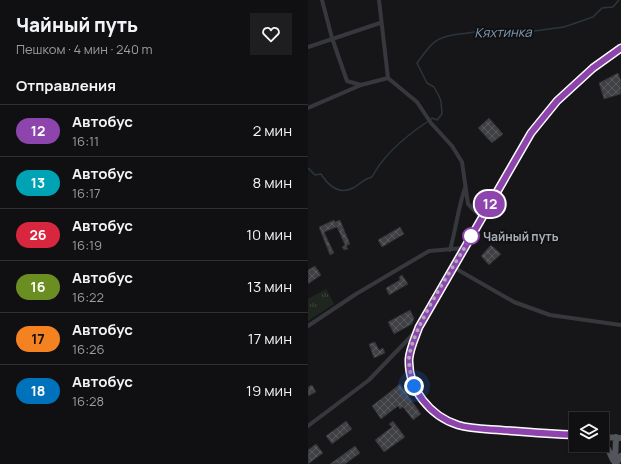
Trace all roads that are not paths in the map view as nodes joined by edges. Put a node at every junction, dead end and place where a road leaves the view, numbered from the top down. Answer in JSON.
{"nodes":[{"id":1,"x":322,"y":0,"type":"edge"},
{"id":2,"x":379,"y":0,"type":"edge"},
{"id":3,"x":380,"y":23,"type":"junction"},
{"id":4,"x":332,"y":38,"type":"junction"},
{"id":5,"x":308,"y":47,"type":"edge"},
{"id":6,"x":621,"y":50,"type":"edge"},
{"id":7,"x":388,"y":78,"type":"junction"},
{"id":8,"x":361,"y":85,"type":"junction"},
{"id":9,"x":308,"y":108,"type":"edge"},
{"id":10,"x":466,"y":186,"type":"junction"},
{"id":11,"x":482,"y":218,"type":"junction"},
{"id":12,"x":464,"y":248,"type":"junction"},
{"id":13,"x":450,"y":250,"type":"junction"},
{"id":14,"x":454,"y":266,"type":"junction"},
{"id":15,"x":621,"y":325,"type":"edge"},
{"id":16,"x":308,"y":326,"type":"edge"},
{"id":17,"x":419,"y":327,"type":"junction"},
{"id":18,"x":308,"y":426,"type":"edge"},
{"id":19,"x":569,"y":435,"type":"edge"},
{"id":20,"x":619,"y":437,"type":"edge"},
{"id":21,"x":609,"y":452,"type":"edge"},
{"id":22,"x":617,"y":462,"type":"edge"}],
"edges":[{"from":1,"to":4,"type":"street"},
{"from":2,"to":3,"type":"street"},
{"from":3,"to":4,"type":"street"},
{"from":3,"to":7,"type":"street"},
{"from":4,"to":5,"type":"street"},
{"from":4,"to":8,"type":"street"},
{"from":6,"to":11,"type":"main road"},
{"from":7,"to":8,"type":"street"},
{"from":7,"to":10,"type":"street"},
{"from":8,"to":9,"type":"street"},
{"from":10,"to":11,"type":"street"},
{"from":10,"to":13,"type":"street"},
{"from":11,"to":12,"type":"main road"},
{"from":12,"to":13,"type":"street"},
{"from":12,"to":14,"type":"main road"},
{"from":13,"to":16,"type":"street"},
{"from":14,"to":15,"type":"street"},
{"from":14,"to":17,"type":"main road"},
{"from":17,"to":18,"type":"street"},
{"from":17,"to":19,"type":"main road"},
{"from":20,"to":22,"type":"main road"},
{"from":21,"to":22,"type":"main road"}]}
